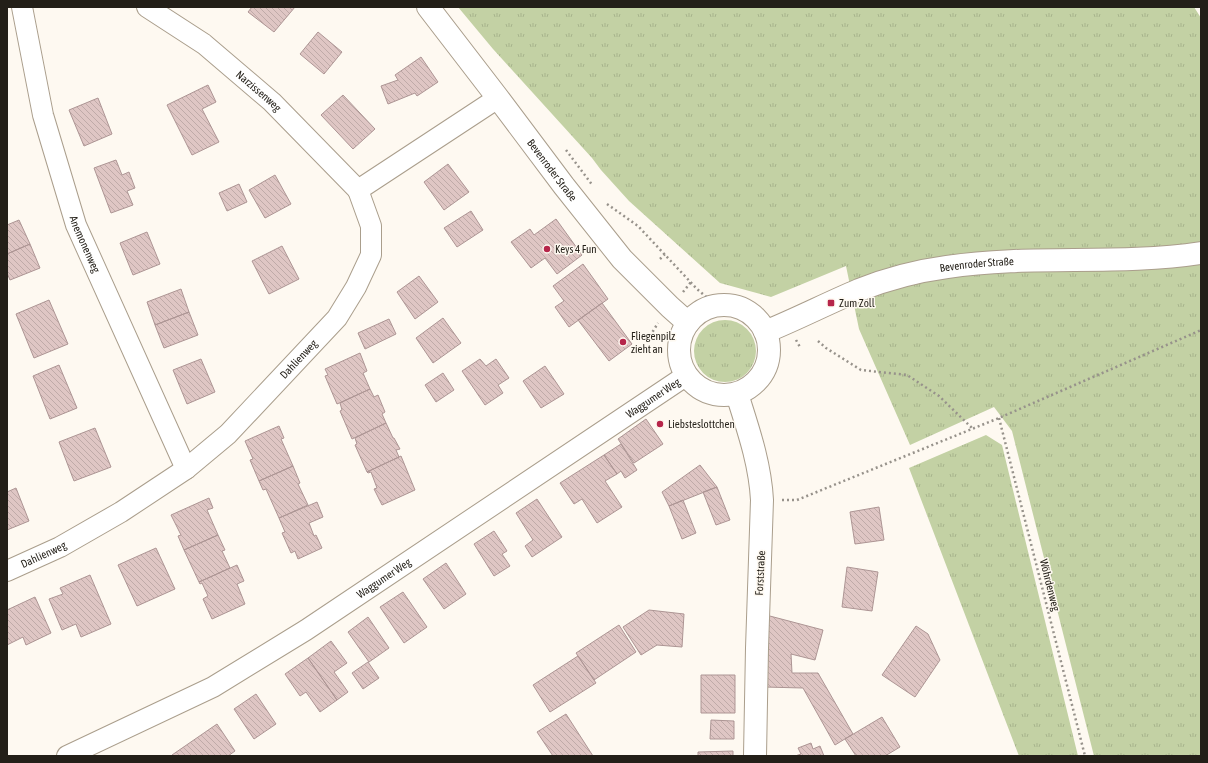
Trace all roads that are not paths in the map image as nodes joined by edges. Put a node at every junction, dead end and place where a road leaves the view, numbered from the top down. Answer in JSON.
{"nodes":[{"id":1,"x":22,"y":7,"type":"edge"},
{"id":2,"x":147,"y":7,"type":"edge"},
{"id":3,"x":428,"y":7,"type":"edge"},
{"id":4,"x":498,"y":98,"type":"junction"},
{"id":5,"x":358,"y":190,"type":"junction"},
{"id":6,"x":1201,"y":253,"type":"edge"},
{"id":7,"x":688,"y":323,"type":"junction"},
{"id":8,"x":765,"y":332,"type":"junction"},
{"id":9,"x":687,"y":375,"type":"junction"},
{"id":10,"x":737,"y":394,"type":"junction"},
{"id":11,"x":186,"y":470,"type":"junction"},
{"id":12,"x":7,"y":571,"type":"edge"},
{"id":13,"x":67,"y":756,"type":"edge"},
{"id":14,"x":755,"y":756,"type":"edge"}],
"edges":[{"from":1,"to":11,"type":"street","name":"Anemonenweg"},
{"from":2,"to":5,"type":"street","name":"Narzissenweg"},
{"from":3,"to":4,"type":"main road","name":"Bevenroder Straße"},
{"from":4,"to":5,"type":"street"},
{"from":4,"to":7,"type":"main road","name":"Bevenroder Straße"},
{"from":5,"to":11,"type":"street","name":"Dahlienweg"},
{"from":6,"to":8,"type":"main road","name":"Bevenroder Straße"},
{"from":7,"to":8,"type":"main road"},
{"from":7,"to":9,"type":"main road"},
{"from":8,"to":10,"type":"main road"},
{"from":9,"to":10,"type":"main road"},
{"from":9,"to":13,"type":"street","name":"Waggumer Weg"},
{"from":10,"to":14,"type":"main road","name":"Forststraße"},
{"from":11,"to":12,"type":"street","name":"Dahlienweg"}]}
